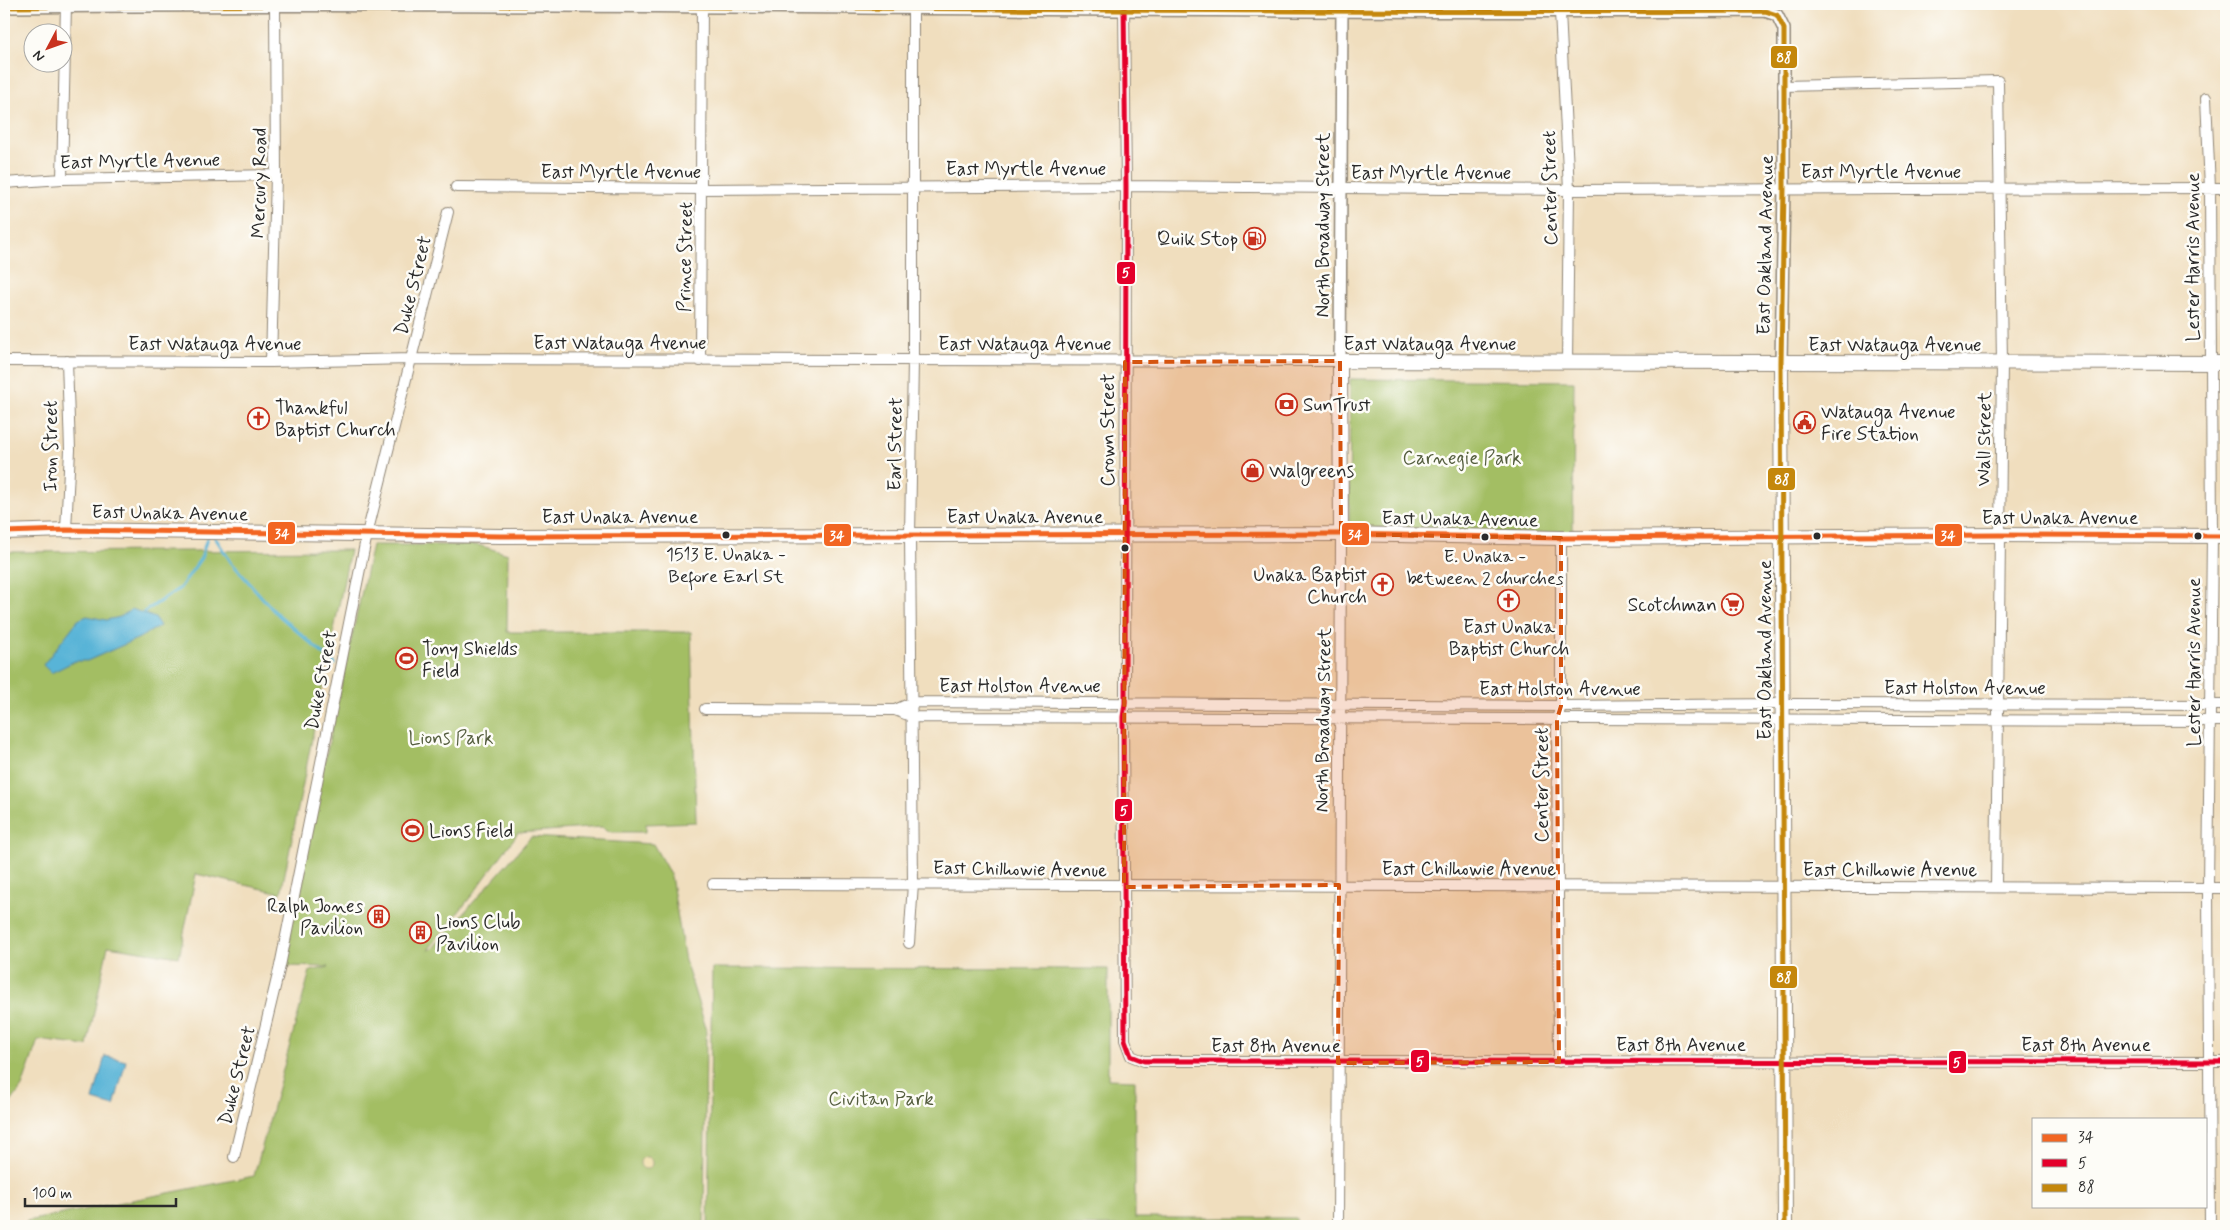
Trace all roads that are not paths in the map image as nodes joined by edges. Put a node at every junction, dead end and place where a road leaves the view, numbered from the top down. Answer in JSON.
{"nodes":[{"id":1,"x":66,"y":5,"type":"edge"},
{"id":2,"x":275,"y":5,"type":"edge"},
{"id":3,"x":702,"y":6,"type":"edge"},
{"id":4,"x":913,"y":6,"type":"edge"},
{"id":5,"x":1124,"y":7,"type":"edge"},
{"id":6,"x":4,"y":8,"type":"edge"},
{"id":7,"x":1342,"y":8,"type":"edge"},
{"id":8,"x":1560,"y":12,"type":"junction"},
{"id":9,"x":1783,"y":86,"type":"junction"},
{"id":10,"x":2206,"y":98,"type":"dead end"},
{"id":11,"x":276,"y":175,"type":"junction"},
{"id":12,"x":62,"y":179,"type":"junction"},
{"id":13,"x":4,"y":183,"type":"edge"},
{"id":14,"x":913,"y":186,"type":"junction"},
{"id":15,"x":1126,"y":186,"type":"junction"},
{"id":16,"x":456,"y":187,"type":"dead end"},
{"id":17,"x":1784,"y":188,"type":"junction"},
{"id":18,"x":2000,"y":188,"type":"junction"},
{"id":19,"x":2210,"y":188,"type":"junction"},
{"id":20,"x":2226,"y":188,"type":"edge"},
{"id":21,"x":702,"y":189,"type":"junction"},
{"id":22,"x":1342,"y":189,"type":"junction"},
{"id":23,"x":1569,"y":190,"type":"junction"},
{"id":24,"x":448,"y":212,"type":"dead end"},
{"id":25,"x":412,"y":359,"type":"junction"},
{"id":26,"x":68,"y":361,"type":"junction"},
{"id":27,"x":700,"y":361,"type":"junction"},
{"id":28,"x":913,"y":361,"type":"junction"},
{"id":29,"x":4,"y":362,"type":"edge"},
{"id":30,"x":271,"y":362,"type":"junction"},
{"id":31,"x":1125,"y":362,"type":"junction"},
{"id":32,"x":1340,"y":362,"type":"junction"},
{"id":33,"x":1781,"y":362,"type":"junction"},
{"id":34,"x":2210,"y":362,"type":"junction"},
{"id":35,"x":2226,"y":362,"type":"edge"},
{"id":36,"x":1567,"y":363,"type":"junction"},
{"id":37,"x":2002,"y":363,"type":"junction"},
{"id":38,"x":66,"y":530,"type":"junction"},
{"id":39,"x":4,"y":532,"type":"edge"},
{"id":40,"x":367,"y":534,"type":"junction"},
{"id":41,"x":1124,"y":534,"type":"junction"},
{"id":42,"x":1341,"y":534,"type":"junction"},
{"id":43,"x":1999,"y":535,"type":"junction"},
{"id":44,"x":910,"y":536,"type":"junction"},
{"id":45,"x":1783,"y":536,"type":"junction"},
{"id":46,"x":2212,"y":536,"type":"junction"},
{"id":47,"x":2226,"y":536,"type":"edge"},
{"id":48,"x":1561,"y":538,"type":"junction"},
{"id":49,"x":913,"y":702,"type":"junction"},
{"id":50,"x":1125,"y":703,"type":"junction"},
{"id":51,"x":1782,"y":704,"type":"junction"},
{"id":52,"x":1998,"y":704,"type":"junction"},
{"id":53,"x":1340,"y":705,"type":"junction"},
{"id":54,"x":2210,"y":705,"type":"junction"},
{"id":55,"x":2226,"y":705,"type":"edge"},
{"id":56,"x":1561,"y":706,"type":"junction"},
{"id":57,"x":705,"y":709,"type":"dead end"},
{"id":58,"x":895,"y":710,"type":"junction"},
{"id":59,"x":1123,"y":716,"type":"junction"},
{"id":60,"x":913,"y":717,"type":"junction"},
{"id":61,"x":1340,"y":718,"type":"junction"},
{"id":62,"x":1558,"y":719,"type":"junction"},
{"id":63,"x":1782,"y":719,"type":"junction"},
{"id":64,"x":1999,"y":721,"type":"junction"},
{"id":65,"x":2211,"y":721,"type":"junction"},
{"id":66,"x":2226,"y":721,"type":"edge"},
{"id":67,"x":713,"y":884,"type":"dead end"},
{"id":68,"x":913,"y":884,"type":"junction"},
{"id":69,"x":1339,"y":885,"type":"junction"},
{"id":70,"x":1559,"y":885,"type":"junction"},
{"id":71,"x":1785,"y":886,"type":"junction"},
{"id":72,"x":1124,"y":887,"type":"junction"},
{"id":73,"x":1996,"y":887,"type":"junction"},
{"id":74,"x":2208,"y":888,"type":"junction"},
{"id":75,"x":2226,"y":888,"type":"edge"},
{"id":76,"x":909,"y":943,"type":"dead end"},
{"id":77,"x":1136,"y":1059,"type":"joint"},
{"id":78,"x":1784,"y":1061,"type":"junction"},
{"id":79,"x":2209,"y":1061,"type":"junction"},
{"id":80,"x":1559,"y":1062,"type":"junction"},
{"id":81,"x":2226,"y":1062,"type":"edge"},
{"id":82,"x":1338,"y":1063,"type":"junction"},
{"id":83,"x":234,"y":1157,"type":"dead end"},
{"id":84,"x":1338,"y":1226,"type":"edge"},
{"id":85,"x":1785,"y":1226,"type":"edge"},
{"id":86,"x":2210,"y":1226,"type":"edge"}],
"edges":[{"from":1,"to":2,"type":"street"},
{"from":1,"to":6,"type":"street"},
{"from":1,"to":12,"type":"street"},
{"from":2,"to":3,"type":"street"},
{"from":2,"to":11,"type":"street","name":"Mercury Road"},
{"from":3,"to":4,"type":"street"},
{"from":3,"to":21,"type":"street","name":"Prince Street"},
{"from":4,"to":5,"type":"street"},
{"from":4,"to":14,"type":"street","name":"Earl Street"},
{"from":5,"to":7,"type":"street"},
{"from":5,"to":15,"type":"street","name":"Crown Street"},
{"from":7,"to":8,"type":"street"},
{"from":7,"to":22,"type":"street","name":"North Broadway Street"},
{"from":8,"to":9,"type":"street","name":"East Oakland Avenue"},
{"from":8,"to":23,"type":"street","name":"Center Street"},
{"from":9,"to":17,"type":"street","name":"East Oakland Avenue"},
{"from":9,"to":18,"type":"street","name":"Wall Street"},
{"from":10,"to":19,"type":"street","name":"Lester Harris Avenue"},
{"from":11,"to":12,"type":"street","name":"East Myrtle Avenue"},
{"from":11,"to":30,"type":"street","name":"Mercury Road"},
{"from":12,"to":13,"type":"street","name":"East Myrtle Avenue"},
{"from":14,"to":15,"type":"street","name":"East Myrtle Avenue"},
{"from":14,"to":21,"type":"street","name":"East Myrtle Avenue"},
{"from":14,"to":28,"type":"street","name":"Earl Street"},
{"from":15,"to":22,"type":"street","name":"East Myrtle Avenue"},
{"from":15,"to":31,"type":"street","name":"Crown Street"},
{"from":16,"to":21,"type":"street","name":"East Myrtle Avenue"},
{"from":17,"to":18,"type":"street","name":"East Myrtle Avenue"},
{"from":17,"to":23,"type":"street","name":"East Myrtle Avenue"},
{"from":17,"to":33,"type":"street","name":"East Oakland Avenue"},
{"from":18,"to":19,"type":"street","name":"East Myrtle Avenue"},
{"from":18,"to":37,"type":"street","name":"Wall Street"},
{"from":19,"to":20,"type":"street","name":"East Myrtle Avenue"},
{"from":19,"to":34,"type":"street","name":"Lester Harris Avenue"},
{"from":21,"to":27,"type":"street","name":"Prince Street"},
{"from":22,"to":23,"type":"street","name":"East Myrtle Avenue"},
{"from":22,"to":32,"type":"street","name":"North Broadway Street"},
{"from":23,"to":36,"type":"street","name":"Center Street"},
{"from":24,"to":25,"type":"street","name":"Duke Street"},
{"from":25,"to":27,"type":"street","name":"East Watauga Avenue"},
{"from":25,"to":30,"type":"street","name":"East Watauga Avenue"},
{"from":25,"to":40,"type":"street","name":"Duke Street"},
{"from":26,"to":29,"type":"street","name":"East Watauga Avenue"},
{"from":26,"to":30,"type":"street","name":"East Watauga Avenue"},
{"from":26,"to":38,"type":"street","name":"Iron Street"},
{"from":27,"to":28,"type":"street","name":"East Watauga Avenue"},
{"from":28,"to":31,"type":"street","name":"East Watauga Avenue"},
{"from":28,"to":44,"type":"street","name":"Earl Street"},
{"from":31,"to":32,"type":"street","name":"East Watauga Avenue"},
{"from":31,"to":41,"type":"street","name":"Crown Street"},
{"from":32,"to":36,"type":"main road","name":"East Watauga Avenue"},
{"from":32,"to":42,"type":"main road","name":"North Broadway Street"},
{"from":33,"to":36,"type":"main road","name":"East Watauga Avenue"},
{"from":33,"to":37,"type":"main road","name":"East Watauga Avenue"},
{"from":33,"to":45,"type":"main road","name":"East Oakland Avenue"},
{"from":34,"to":35,"type":"main road","name":"East Watauga Avenue"},
{"from":34,"to":37,"type":"main road","name":"East Watauga Avenue"},
{"from":34,"to":46,"type":"street","name":"Lester Harris Avenue"},
{"from":37,"to":43,"type":"street","name":"Wall Street"},
{"from":38,"to":39,"type":"main road","name":"East Unaka Avenue"},
{"from":38,"to":40,"type":"main road","name":"East Unaka Avenue"},
{"from":40,"to":44,"type":"main road","name":"East Unaka Avenue"},
{"from":40,"to":83,"type":"street","name":"Duke Street"},
{"from":41,"to":42,"type":"main road","name":"East Unaka Avenue"},
{"from":41,"to":44,"type":"main road","name":"East Unaka Avenue"},
{"from":41,"to":50,"type":"street","name":"Crown Street"},
{"from":42,"to":48,"type":"main road","name":"East Unaka Avenue"},
{"from":42,"to":53,"type":"street","name":"North Broadway Street"},
{"from":43,"to":45,"type":"main road","name":"East Unaka Avenue"},
{"from":43,"to":46,"type":"main road","name":"East Unaka Avenue"},
{"from":43,"to":52,"type":"street","name":"Wall Street"},
{"from":44,"to":49,"type":"street","name":"Earl Street"},
{"from":45,"to":48,"type":"main road","name":"East Unaka Avenue"},
{"from":45,"to":51,"type":"main road","name":"East Oakland Avenue"},
{"from":46,"to":47,"type":"main road","name":"East Unaka Avenue"},
{"from":46,"to":54,"type":"street","name":"Lester Harris Avenue"},
{"from":48,"to":56,"type":"street","name":"Center Street"},
{"from":49,"to":50,"type":"street","name":"East Holston Avenue"},
{"from":49,"to":58,"type":"street","name":"East Holston Avenue"},
{"from":49,"to":60,"type":"street","name":"Earl Street"},
{"from":50,"to":53,"type":"street","name":"East Holston Avenue"},
{"from":50,"to":59,"type":"street","name":"Crown Street"},
{"from":51,"to":52,"type":"street","name":"East Holston Avenue"},
{"from":51,"to":56,"type":"street","name":"East Holston Avenue"},
{"from":51,"to":63,"type":"main road","name":"East Oakland Avenue"},
{"from":52,"to":54,"type":"street","name":"East Holston Avenue"},
{"from":52,"to":64,"type":"street","name":"Wall Street"},
{"from":53,"to":56,"type":"street","name":"East Holston Avenue"},
{"from":53,"to":61,"type":"street","name":"North Broadway Street"},
{"from":54,"to":55,"type":"street","name":"East Holston Avenue"},
{"from":54,"to":65,"type":"street","name":"Lester Harris Avenue"},
{"from":56,"to":62,"type":"street","name":"Center Street"},
{"from":57,"to":58,"type":"street","name":"East Holston Avenue"},
{"from":58,"to":60,"type":"street","name":"East Holston Avenue"},
{"from":59,"to":60,"type":"street","name":"East Holston Avenue"},
{"from":59,"to":61,"type":"street","name":"East Holston Avenue"},
{"from":59,"to":72,"type":"street","name":"Crown Street"},
{"from":60,"to":68,"type":"street","name":"Earl Street"},
{"from":61,"to":62,"type":"street","name":"East Holston Avenue"},
{"from":61,"to":69,"type":"street","name":"North Broadway Street"},
{"from":62,"to":63,"type":"street","name":"East Holston Avenue"},
{"from":62,"to":70,"type":"street","name":"Center Street"},
{"from":63,"to":64,"type":"street","name":"East Holston Avenue"},
{"from":63,"to":71,"type":"main road","name":"East Oakland Avenue"},
{"from":64,"to":65,"type":"street","name":"East Holston Avenue"},
{"from":64,"to":73,"type":"street","name":"Wall Street"},
{"from":65,"to":66,"type":"street","name":"East Holston Avenue"},
{"from":65,"to":74,"type":"street","name":"Lester Harris Avenue"},
{"from":67,"to":68,"type":"street","name":"East Chilhowie Avenue"},
{"from":68,"to":72,"type":"street","name":"East Chilhowie Avenue"},
{"from":68,"to":76,"type":"street","name":"Earl Street"},
{"from":69,"to":70,"type":"street","name":"East Chilhowie Avenue"},
{"from":69,"to":72,"type":"street","name":"East Chilhowie Avenue"},
{"from":69,"to":82,"type":"street","name":"North Broadway Street"},
{"from":70,"to":71,"type":"street","name":"East Chilhowie Avenue"},
{"from":70,"to":80,"type":"street","name":"Center Street"},
{"from":71,"to":73,"type":"street","name":"East Chilhowie Avenue"},
{"from":71,"to":78,"type":"main road","name":"East Oakland Avenue"},
{"from":72,"to":77,"type":"street","name":"Crown Street"},
{"from":73,"to":74,"type":"street","name":"East Chilhowie Avenue"},
{"from":74,"to":75,"type":"street","name":"East Chilhowie Avenue"},
{"from":74,"to":79,"type":"street","name":"Lester Harris Avenue"},
{"from":77,"to":82,"type":"street","name":"East 8th Avenue"},
{"from":78,"to":79,"type":"street","name":"East 8th Avenue"},
{"from":78,"to":80,"type":"street","name":"East 8th Avenue"},
{"from":78,"to":85,"type":"main road","name":"East Oakland Avenue"},
{"from":79,"to":81,"type":"street","name":"East 8th Avenue"},
{"from":79,"to":86,"type":"street","name":"Lester Harris Avenue"},
{"from":80,"to":82,"type":"street","name":"East 8th Avenue"},
{"from":82,"to":84,"type":"street","name":"North Broadway Street"}]}
